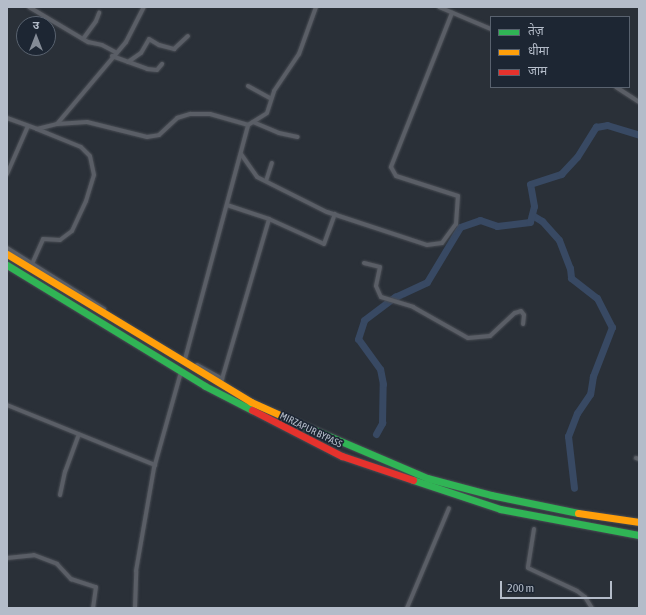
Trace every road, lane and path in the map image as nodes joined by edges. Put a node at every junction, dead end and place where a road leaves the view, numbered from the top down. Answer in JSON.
{"nodes":[{"id":1,"x":29,"y":7,"type":"edge"},
{"id":2,"x":144,"y":7,"type":"edge"},
{"id":3,"x":316,"y":7,"type":"edge"},
{"id":4,"x":439,"y":7,"type":"edge"},
{"id":5,"x":99,"y":12,"type":"dead end"},
{"id":6,"x":452,"y":13,"type":"junction"},
{"id":7,"x":490,"y":29,"type":"edge"},
{"id":8,"x":188,"y":36,"type":"dead end"},
{"id":9,"x":82,"y":39,"type":"junction"},
{"id":10,"x":114,"y":54,"type":"junction"},
{"id":11,"x":128,"y":62,"type":"junction"},
{"id":12,"x":162,"y":64,"type":"dead end"},
{"id":13,"x":248,"y":86,"type":"dead end"},
{"id":14,"x":618,"y":88,"type":"edge"},
{"id":15,"x":271,"y":100,"type":"junction"},
{"id":16,"x":639,"y":102,"type":"edge"},
{"id":17,"x":7,"y":118,"type":"edge"},
{"id":18,"x":253,"y":122,"type":"junction"},
{"id":19,"x":58,"y":124,"type":"junction"},
{"id":20,"x":248,"y":125,"type":"junction"},
{"id":21,"x":28,"y":126,"type":"junction"},
{"id":22,"x":37,"y":129,"type":"junction"},
{"id":23,"x":298,"y":137,"type":"dead end"},
{"id":24,"x":241,"y":154,"type":"junction"},
{"id":25,"x":272,"y":163,"type":"dead end"},
{"id":26,"x":7,"y":174,"type":"edge"},
{"id":27,"x":266,"y":181,"type":"junction"},
{"id":28,"x":227,"y":205,"type":"junction"},
{"id":29,"x":335,"y":214,"type":"junction"},
{"id":30,"x":269,"y":219,"type":"junction"},
{"id":31,"x":7,"y":248,"type":"edge"},
{"id":32,"x":7,"y":254,"type":"edge"},
{"id":33,"x":364,"y":263,"type":"dead end"},
{"id":34,"x":32,"y":264,"type":"junction"},
{"id":35,"x":7,"y":265,"type":"edge"},
{"id":36,"x":523,"y":324,"type":"dead end"},
{"id":37,"x":185,"y":359,"type":"junction"},
{"id":38,"x":181,"y":372,"type":"junction"},
{"id":39,"x":8,"y":406,"type":"edge"},
{"id":40,"x":7,"y":411,"type":"edge"},
{"id":41,"x":79,"y":434,"type":"junction"},
{"id":42,"x":155,"y":465,"type":"junction"},
{"id":43,"x":60,"y":495,"type":"dead end"},
{"id":44,"x":449,"y":508,"type":"dead end"},
{"id":45,"x":639,"y":522,"type":"edge"},
{"id":46,"x":534,"y":529,"type":"dead end"},
{"id":47,"x":639,"y":535,"type":"edge"},
{"id":48,"x":7,"y":558,"type":"edge"},
{"id":49,"x":93,"y":608,"type":"edge"},
{"id":50,"x":135,"y":608,"type":"edge"},
{"id":51,"x":407,"y":608,"type":"edge"},
{"id":52,"x":592,"y":608,"type":"edge"}],
"edges":[{"from":1,"to":9,"type":"street"},
{"from":2,"to":10,"type":"street"},
{"from":3,"to":15,"type":"street"},
{"from":4,"to":6,"type":"street"},
{"from":5,"to":9,"type":"street"},
{"from":6,"to":7,"type":"street"},
{"from":6,"to":29,"type":"street"},
{"from":8,"to":11,"type":"street"},
{"from":9,"to":10,"type":"street"},
{"from":10,"to":11,"type":"street"},
{"from":10,"to":19,"type":"street"},
{"from":11,"to":12,"type":"street"},
{"from":13,"to":15,"type":"street"},
{"from":14,"to":16,"type":"street"},
{"from":15,"to":18,"type":"street"},
{"from":17,"to":21,"type":"street"},
{"from":18,"to":20,"type":"street"},
{"from":18,"to":23,"type":"street"},
{"from":19,"to":20,"type":"street"},
{"from":19,"to":22,"type":"street"},
{"from":20,"to":24,"type":"street"},
{"from":21,"to":22,"type":"street"},
{"from":21,"to":26,"type":"street"},
{"from":22,"to":34,"type":"street"},
{"from":24,"to":27,"type":"street"},
{"from":24,"to":28,"type":"street"},
{"from":25,"to":27,"type":"street"},
{"from":27,"to":29,"type":"street"},
{"from":28,"to":30,"type":"street"},
{"from":28,"to":37,"type":"street"},
{"from":29,"to":30,"type":"street"},
{"from":30,"to":37,"type":"street"},
{"from":31,"to":34,"type":"street"},
{"from":32,"to":45,"type":"highway"},
{"from":33,"to":36,"type":"street"},
{"from":34,"to":37,"type":"street"},
{"from":35,"to":38,"type":"highway","name":"MIRZAPUR BYPASS"},
{"from":38,"to":42,"type":"street"},
{"from":38,"to":47,"type":"highway","name":"MIRZAPUR BYPASS"},
{"from":39,"to":40,"type":"street"},
{"from":39,"to":41,"type":"street"},
{"from":41,"to":42,"type":"street"},
{"from":41,"to":43,"type":"street"},
{"from":42,"to":50,"type":"street"},
{"from":44,"to":51,"type":"street"},
{"from":46,"to":52,"type":"street"},
{"from":48,"to":49,"type":"street"}]}
